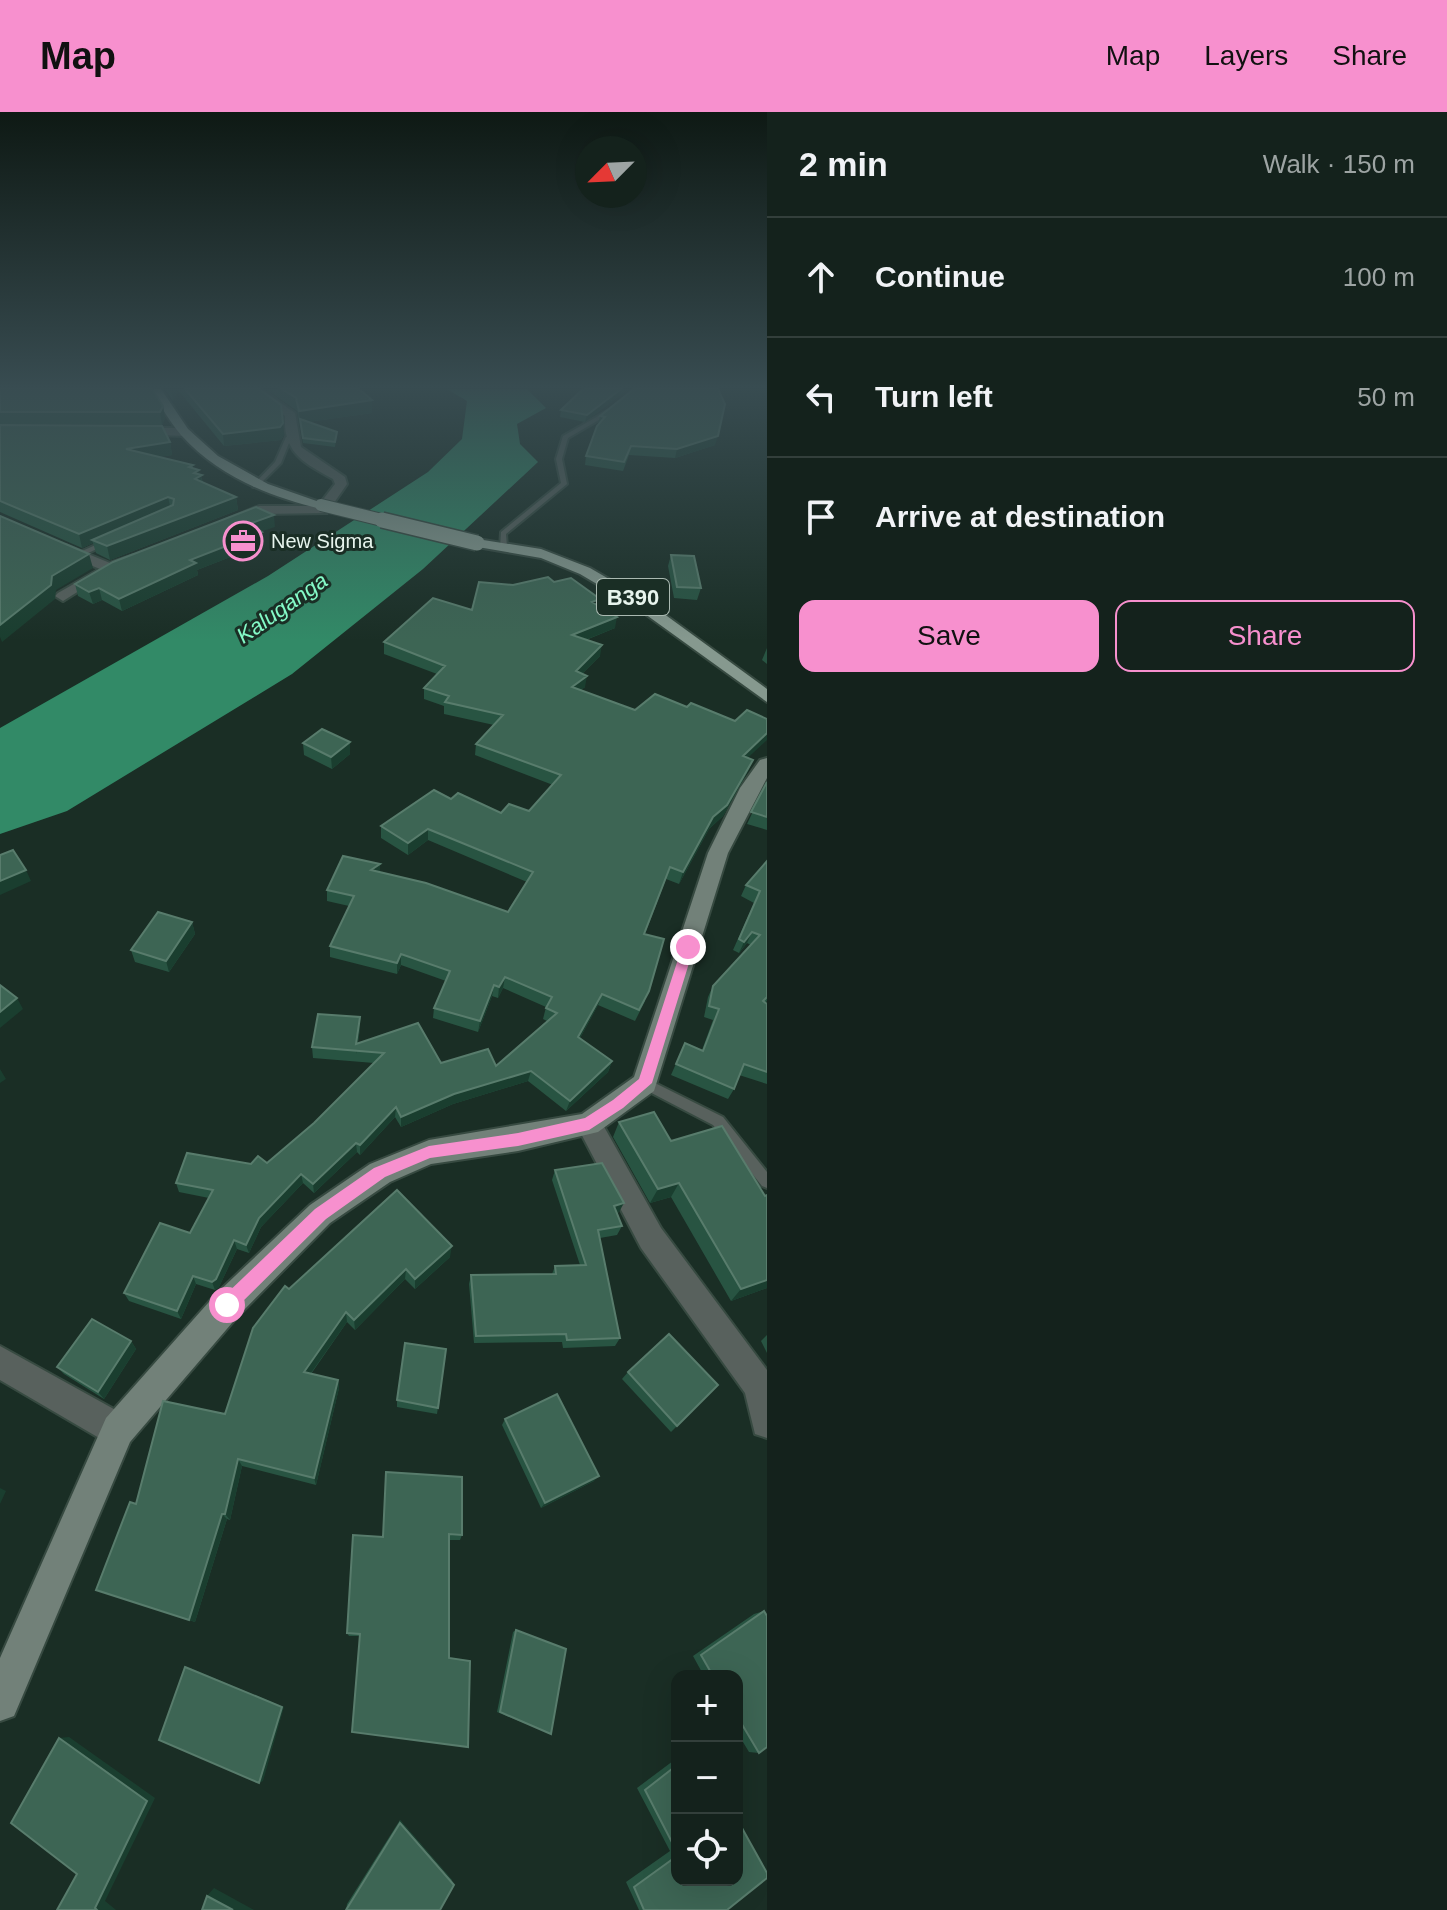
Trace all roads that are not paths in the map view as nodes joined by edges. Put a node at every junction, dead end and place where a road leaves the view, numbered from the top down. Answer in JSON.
{"nodes":[{"id":1,"x":232,"y":473,"type":"edge"},
{"id":2,"x":268,"y":473,"type":"edge"},
{"id":3,"x":332,"y":473,"type":"edge"},
{"id":4,"x":562,"y":473,"type":"edge"},
{"id":5,"x":255,"y":486,"type":"junction"},
{"id":6,"x":215,"y":527,"type":"edge"},
{"id":7,"x":118,"y":538,"type":"edge"},
{"id":8,"x":51,"y":543,"type":"edge"},
{"id":9,"x":503,"y":547,"type":"junction"},
{"id":10,"x":155,"y":551,"type":"edge"},
{"id":11,"x":77,"y":555,"type":"junction"},
{"id":12,"x":110,"y":568,"type":"junction"},
{"id":13,"x":63,"y":596,"type":"dead end"},
{"id":14,"x":767,"y":697,"type":"edge"},
{"id":15,"x":767,"y":764,"type":"edge"},
{"id":16,"x":645,"y":1083,"type":"junction"},
{"id":17,"x":589,"y":1124,"type":"junction"},
{"id":18,"x":767,"y":1182,"type":"edge"},
{"id":19,"x":0,"y":1362,"type":"edge"},
{"id":20,"x":767,"y":1422,"type":"edge"},
{"id":21,"x":118,"y":1430,"type":"junction"},
{"id":22,"x":0,"y":1702,"type":"edge"}],
"edges":[{"from":1,"to":5,"type":"main road","number":"B390"},
{"from":2,"to":5,"type":"lane"},
{"from":3,"to":6,"type":"street"},
{"from":4,"to":9,"type":"lane"},
{"from":5,"to":9,"type":"main road","number":"B390","bridge":true},
{"from":7,"to":11,"type":"lane"},
{"from":8,"to":11,"type":"street"},
{"from":9,"to":14,"type":"main road","number":"B390"},
{"from":10,"to":12,"type":"street"},
{"from":11,"to":12,"type":"street"},
{"from":12,"to":13,"type":"street"},
{"from":15,"to":16,"type":"street"},
{"from":16,"to":17,"type":"street"},
{"from":16,"to":18,"type":"lane"},
{"from":17,"to":20,"type":"street"},
{"from":17,"to":21,"type":"street"},
{"from":19,"to":21,"type":"street"},
{"from":21,"to":22,"type":"street"}]}
